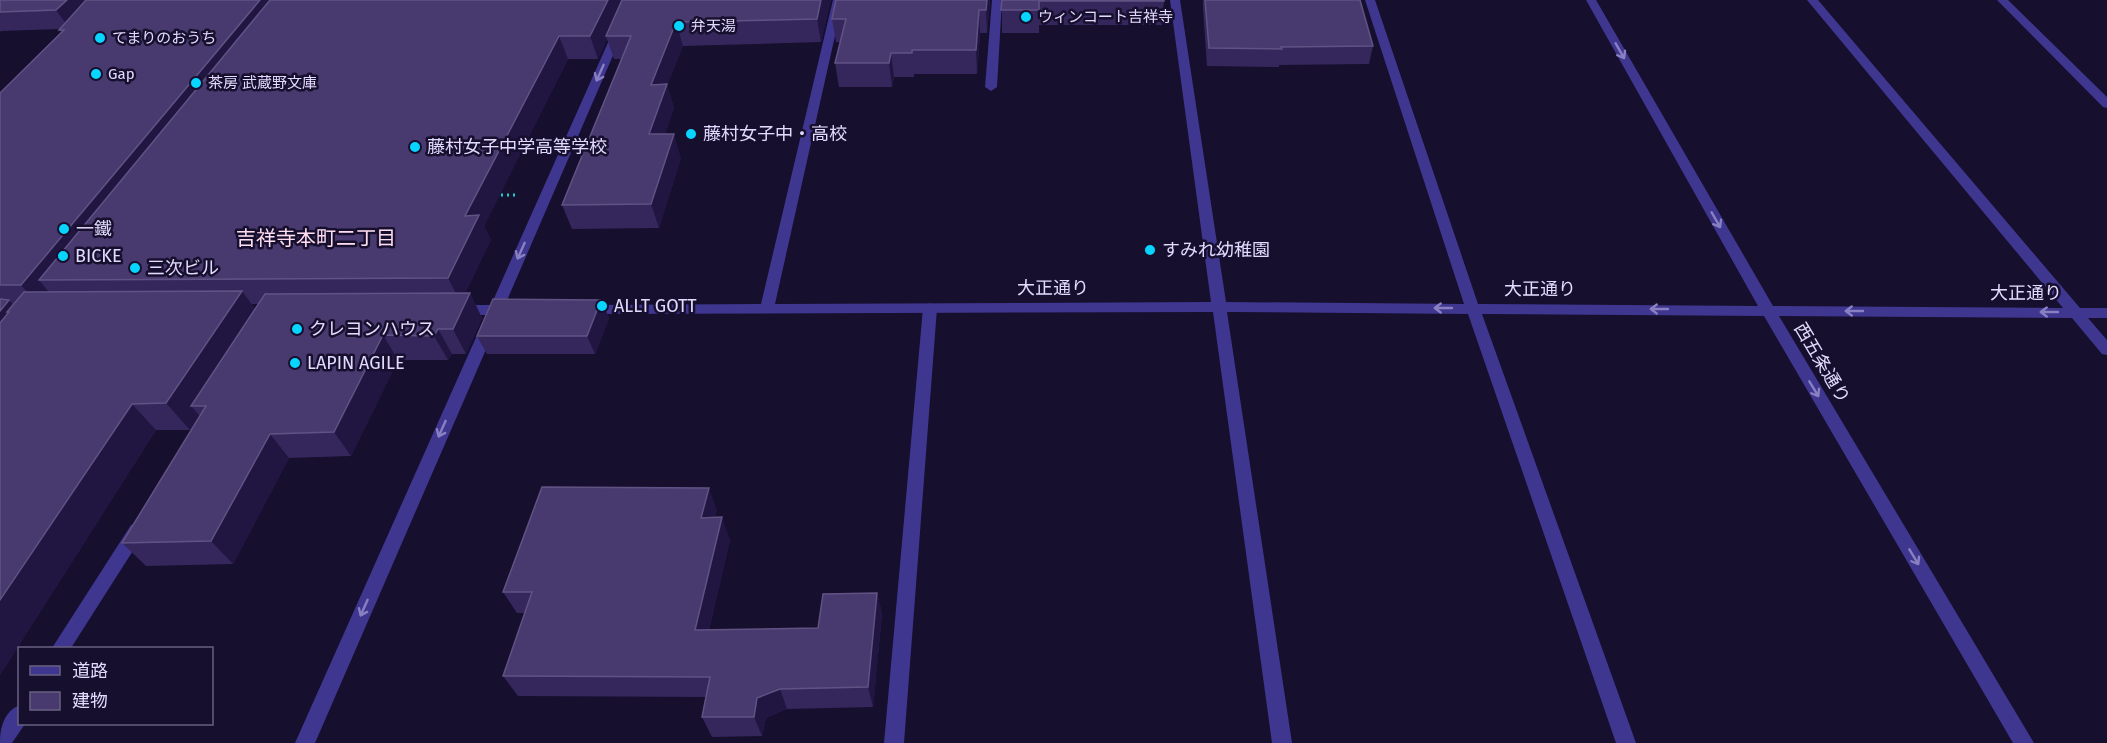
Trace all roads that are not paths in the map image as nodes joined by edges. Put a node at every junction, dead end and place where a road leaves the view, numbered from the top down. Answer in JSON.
{"nodes":[{"id":1,"x":632,"y":0,"type":"edge"},
{"id":2,"x":838,"y":0,"type":"edge"},
{"id":3,"x":996,"y":0,"type":"edge"},
{"id":4,"x":1175,"y":0,"type":"edge"},
{"id":5,"x":1370,"y":0,"type":"edge"},
{"id":6,"x":1591,"y":0,"type":"edge"},
{"id":7,"x":1812,"y":0,"type":"edge"},
{"id":8,"x":2002,"y":0,"type":"edge"},
{"id":9,"x":991,"y":87,"type":"dead end"},
{"id":10,"x":2107,"y":104,"type":"edge"},
{"id":11,"x":1218,"y":307,"type":"junction"},
{"id":12,"x":930,"y":308,"type":"junction"},
{"id":13,"x":767,"y":309,"type":"junction"},
{"id":14,"x":1473,"y":309,"type":"junction"},
{"id":15,"x":449,"y":310,"type":"edge"},
{"id":16,"x":495,"y":310,"type":"junction"},
{"id":17,"x":518,"y":310,"type":"edge"},
{"id":18,"x":566,"y":310,"type":"edge"},
{"id":19,"x":1768,"y":310,"type":"junction"},
{"id":20,"x":2075,"y":312,"type":"junction"},
{"id":21,"x":2107,"y":313,"type":"edge"},
{"id":22,"x":2107,"y":350,"type":"edge"},
{"id":23,"x":144,"y":519,"type":"edge"},
{"id":24,"x":63,"y":647,"type":"edge"},
{"id":25,"x":18,"y":717,"type":"edge"},
{"id":26,"x":1,"y":743,"type":"edge"},
{"id":27,"x":305,"y":743,"type":"edge"},
{"id":28,"x":894,"y":743,"type":"edge"},
{"id":29,"x":1282,"y":743,"type":"edge"},
{"id":30,"x":1626,"y":743,"type":"edge"},
{"id":31,"x":2024,"y":743,"type":"edge"}],
"edges":[{"from":1,"to":16,"type":"street","one_way":true},
{"from":2,"to":13,"type":"street"},
{"from":3,"to":9,"type":"street"},
{"from":4,"to":11,"type":"street"},
{"from":5,"to":14,"type":"street"},
{"from":6,"to":19,"type":"street","name":"西五条通り","one_way":true},
{"from":7,"to":20,"type":"street"},
{"from":8,"to":10,"type":"street"},
{"from":11,"to":12,"type":"street","name":"大正通り"},
{"from":14,"to":11,"type":"street","name":"大正通り","one_way":true},
{"from":11,"to":29,"type":"street"},
{"from":12,"to":13,"type":"street","name":"大正通り"},
{"from":12,"to":28,"type":"street"},
{"from":13,"to":18,"type":"street","name":"大正通り"},
{"from":19,"to":14,"type":"street","name":"大正通り","one_way":true},
{"from":14,"to":30,"type":"street"},
{"from":15,"to":16,"type":"street"},
{"from":16,"to":17,"type":"street"},
{"from":16,"to":27,"type":"street","one_way":true},
{"from":20,"to":19,"type":"street","name":"大正通り","one_way":true},
{"from":19,"to":31,"type":"street","name":"西五条通り","one_way":true},
{"from":20,"to":21,"type":"street","name":"大正通り"},
{"from":20,"to":22,"type":"street"},
{"from":23,"to":24,"type":"street"},
{"from":25,"to":26,"type":"street"}]}
